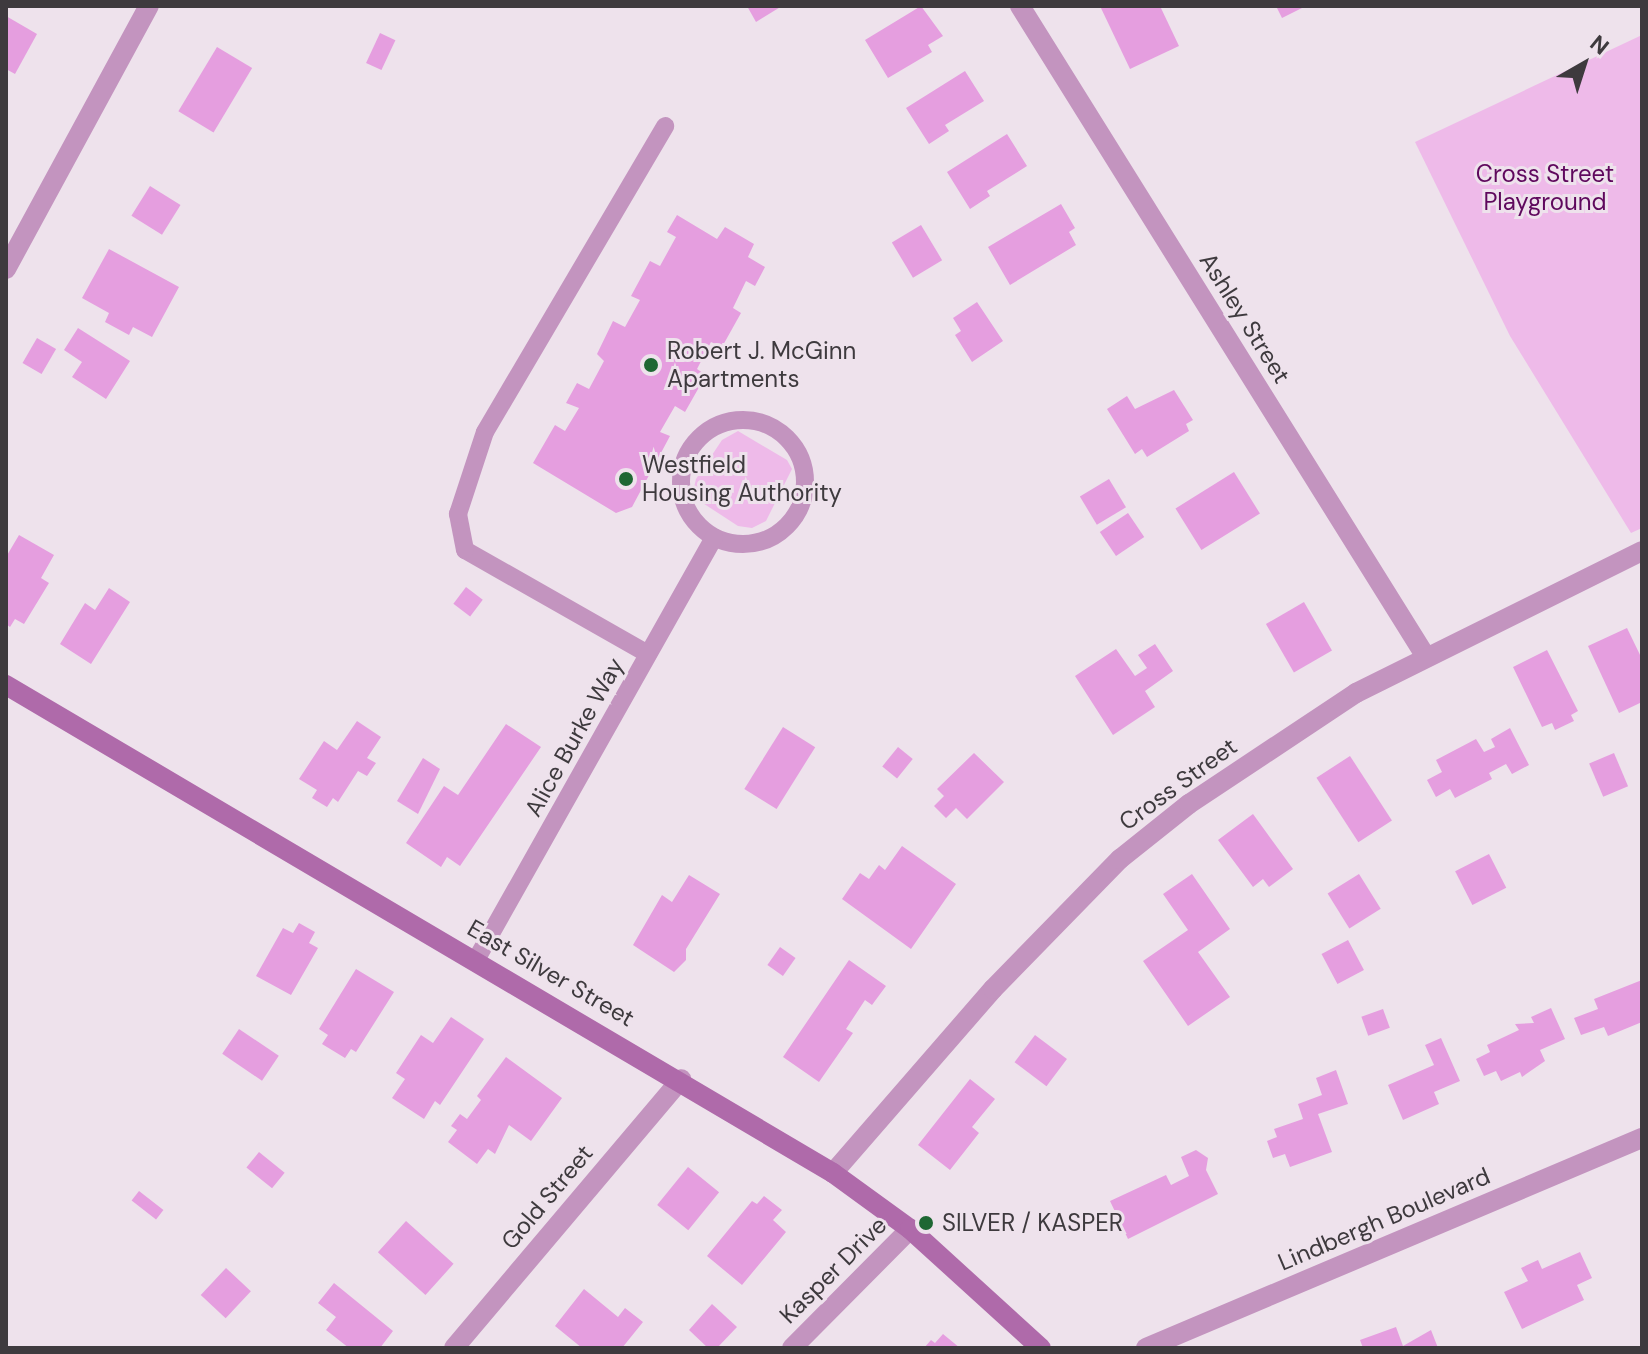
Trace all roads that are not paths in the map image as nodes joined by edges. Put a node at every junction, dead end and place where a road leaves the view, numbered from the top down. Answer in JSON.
{"nodes":[{"id":1,"x":149,"y":6,"type":"edge"},
{"id":2,"x":1020,"y":6,"type":"edge"},
{"id":3,"x":665,"y":126,"type":"dead end"},
{"id":4,"x":6,"y":269,"type":"edge"},
{"id":5,"x":714,"y":537,"type":"junction"},
{"id":6,"x":1642,"y":551,"type":"edge"},
{"id":7,"x":648,"y":654,"type":"junction"},
{"id":8,"x":1426,"y":657,"type":"junction"},
{"id":9,"x":6,"y":685,"type":"edge"},
{"id":10,"x":476,"y":960,"type":"junction"},
{"id":11,"x":681,"y":1079,"type":"junction"},
{"id":12,"x":1642,"y":1138,"type":"edge"},
{"id":13,"x":833,"y":1173,"type":"junction"},
{"id":14,"x":910,"y":1229,"type":"junction"},
{"id":15,"x":454,"y":1348,"type":"edge"},
{"id":16,"x":792,"y":1348,"type":"edge"},
{"id":17,"x":1041,"y":1348,"type":"edge"},
{"id":18,"x":1146,"y":1348,"type":"edge"}],
"edges":[{"from":1,"to":4,"type":"street"},
{"from":2,"to":8,"type":"street","name":"Ashley Street"},
{"from":3,"to":7,"type":"lane"},
{"from":5,"to":5,"type":"lane"},
{"from":5,"to":7,"type":"lane","name":"Alice Burke Way"},
{"from":6,"to":8,"type":"street","name":"Cross Street"},
{"from":7,"to":10,"type":"lane","name":"Alice Burke Way"},
{"from":8,"to":13,"type":"street","name":"Cross Street"},
{"from":9,"to":10,"type":"main road","name":"East Silver Street"},
{"from":10,"to":11,"type":"main road","name":"East Silver Street"},
{"from":11,"to":13,"type":"main road","name":"East Silver Street"},
{"from":11,"to":15,"type":"street","name":"Gold Street"},
{"from":12,"to":18,"type":"street","name":"Lindbergh Boulevard"},
{"from":13,"to":14,"type":"main road","name":"East Silver Street"},
{"from":14,"to":16,"type":"street","name":"Kasper Drive"},
{"from":14,"to":17,"type":"main road","name":"East Silver Street"}]}
